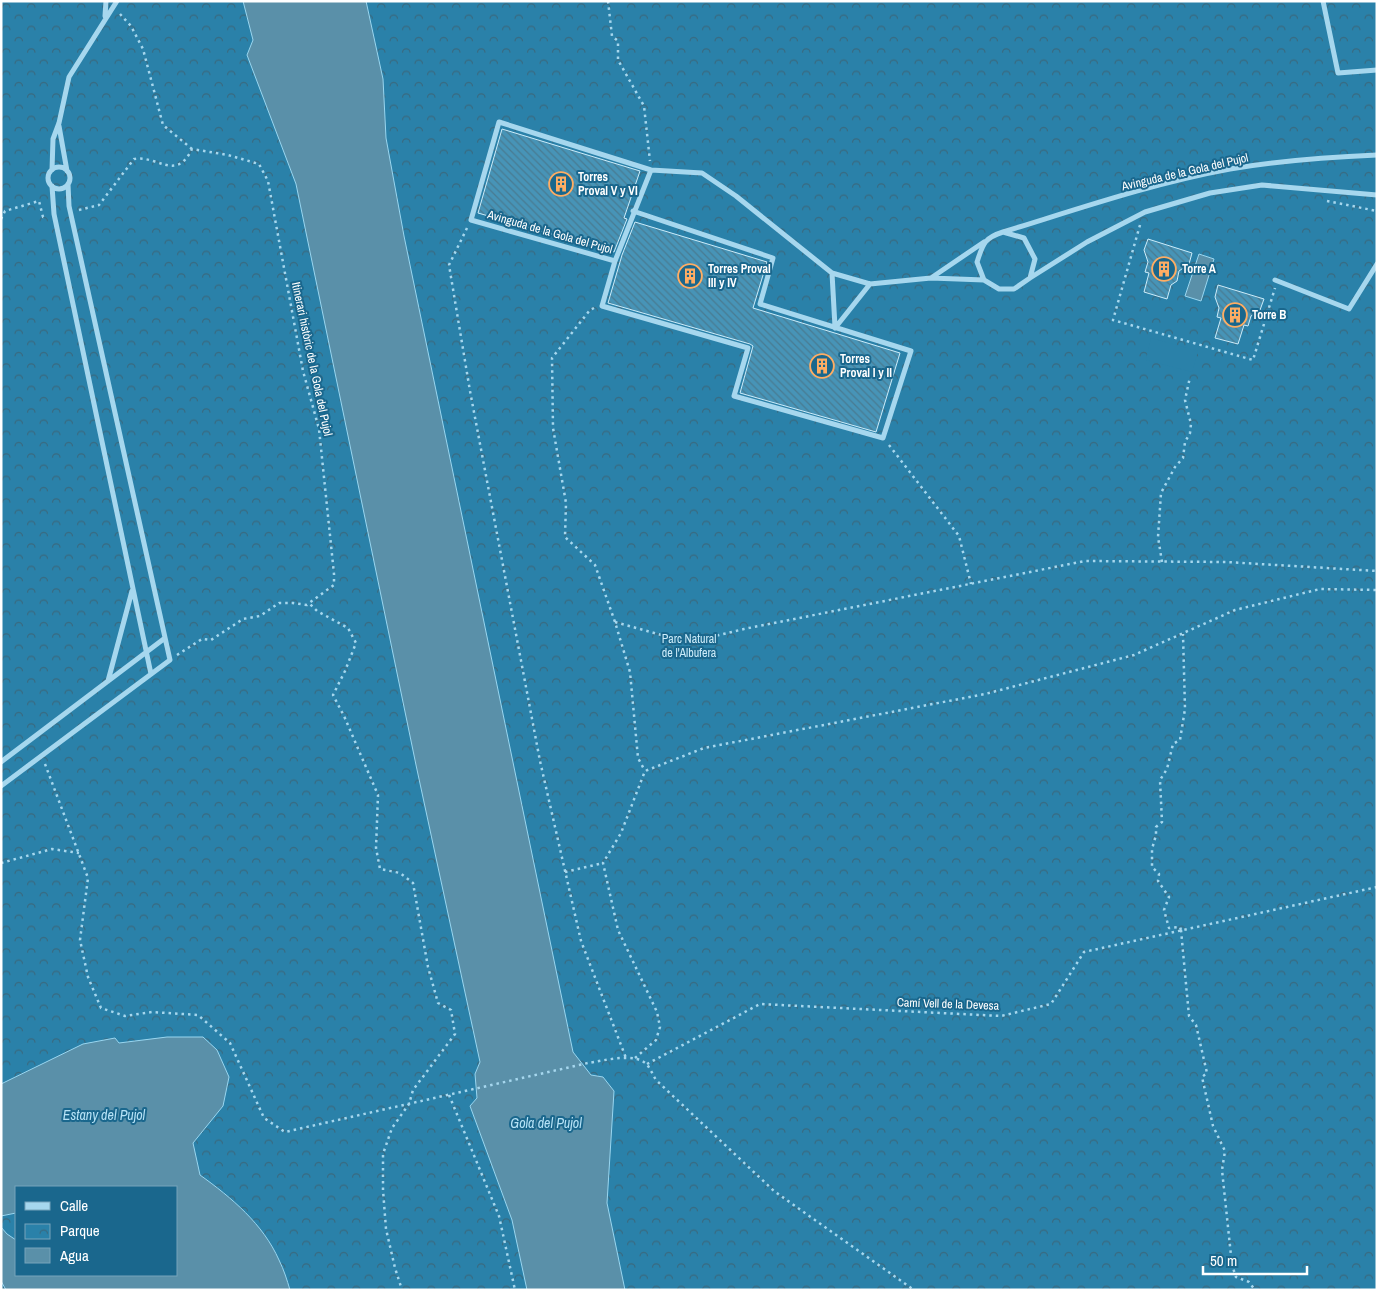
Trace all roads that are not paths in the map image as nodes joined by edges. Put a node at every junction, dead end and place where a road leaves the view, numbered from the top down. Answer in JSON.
{"nodes":[{"id":1,"x":106,"y":1,"type":"edge"},
{"id":2,"x":117,"y":1,"type":"edge"},
{"id":3,"x":1324,"y":1,"type":"edge"},
{"id":4,"x":105,"y":18,"type":"junction"},
{"id":5,"x":1377,"y":70,"type":"edge"},
{"id":6,"x":59,"y":123,"type":"junction"},
{"id":7,"x":1377,"y":155,"type":"edge"},
{"id":8,"x":52,"y":170,"type":"junction"},
{"id":9,"x":651,"y":170,"type":"junction"},
{"id":10,"x":67,"y":171,"type":"junction"},
{"id":11,"x":68,"y":184,"type":"junction"},
{"id":12,"x":52,"y":186,"type":"junction"},
{"id":13,"x":1377,"y":195,"type":"edge"},
{"id":14,"x":633,"y":211,"type":"junction"},
{"id":15,"x":1003,"y":232,"type":"junction"},
{"id":16,"x":984,"y":242,"type":"junction"},
{"id":17,"x":615,"y":261,"type":"junction"},
{"id":18,"x":1377,"y":264,"type":"edge"},
{"id":19,"x":832,"y":273,"type":"junction"},
{"id":20,"x":931,"y":278,"type":"junction"},
{"id":21,"x":1030,"y":278,"type":"junction"},
{"id":22,"x":984,"y":280,"type":"junction"},
{"id":23,"x":1276,"y":282,"type":"road end"},
{"id":24,"x":870,"y":284,"type":"junction"},
{"id":25,"x":836,"y":328,"type":"junction"},
{"id":26,"x":132,"y":588,"type":"junction"},
{"id":27,"x":166,"y":638,"type":"junction"},
{"id":28,"x":146,"y":652,"type":"junction"},
{"id":29,"x":151,"y":674,"type":"junction"},
{"id":30,"x":108,"y":681,"type":"junction"},
{"id":31,"x":1,"y":762,"type":"edge"},
{"id":32,"x":1,"y":786,"type":"edge"}],
"edges":[{"from":1,"to":4,"type":"street"},
{"from":2,"to":4,"type":"street"},
{"from":3,"to":5,"type":"street"},
{"from":4,"to":6,"type":"street"},
{"from":6,"to":8,"type":"street"},
{"from":6,"to":10,"type":"street"},
{"from":7,"to":15,"type":"street","name":"Avinguda de la Gola del Pujol"},
{"from":8,"to":10,"type":"street"},
{"from":8,"to":12,"type":"street"},
{"from":9,"to":14,"type":"street"},
{"from":9,"to":17,"type":"street","name":"Avinguda de la Gola del Pujol"},
{"from":9,"to":19,"type":"street","name":"Avinguda de la Gola del Pujol"},
{"from":10,"to":11,"type":"street"},
{"from":11,"to":12,"type":"street"},
{"from":11,"to":27,"type":"street"},
{"from":12,"to":26,"type":"street"},
{"from":13,"to":21,"type":"street"},
{"from":14,"to":17,"type":"street"},
{"from":14,"to":25,"type":"street"},
{"from":15,"to":16,"type":"street"},
{"from":15,"to":21,"type":"street"},
{"from":16,"to":20,"type":"street","name":"Avinguda de la Gola del Pujol"},
{"from":16,"to":22,"type":"street"},
{"from":17,"to":25,"type":"street","name":"Avinguda de la Gola del Pujol"},
{"from":18,"to":23,"type":"street"},
{"from":19,"to":24,"type":"street","name":"Avinguda de la Gola del Pujol"},
{"from":19,"to":25,"type":"street"},
{"from":20,"to":22,"type":"street","name":"Avinguda de la Gola del Pujol"},
{"from":20,"to":24,"type":"street","name":"Avinguda de la Gola del Pujol"},
{"from":21,"to":22,"type":"street"},
{"from":24,"to":25,"type":"street"},
{"from":26,"to":28,"type":"street"},
{"from":26,"to":30,"type":"street"},
{"from":27,"to":28,"type":"street"},
{"from":27,"to":29,"type":"street"},
{"from":28,"to":29,"type":"street"},
{"from":28,"to":30,"type":"street"},
{"from":29,"to":32,"type":"street"},
{"from":30,"to":31,"type":"street"}]}
